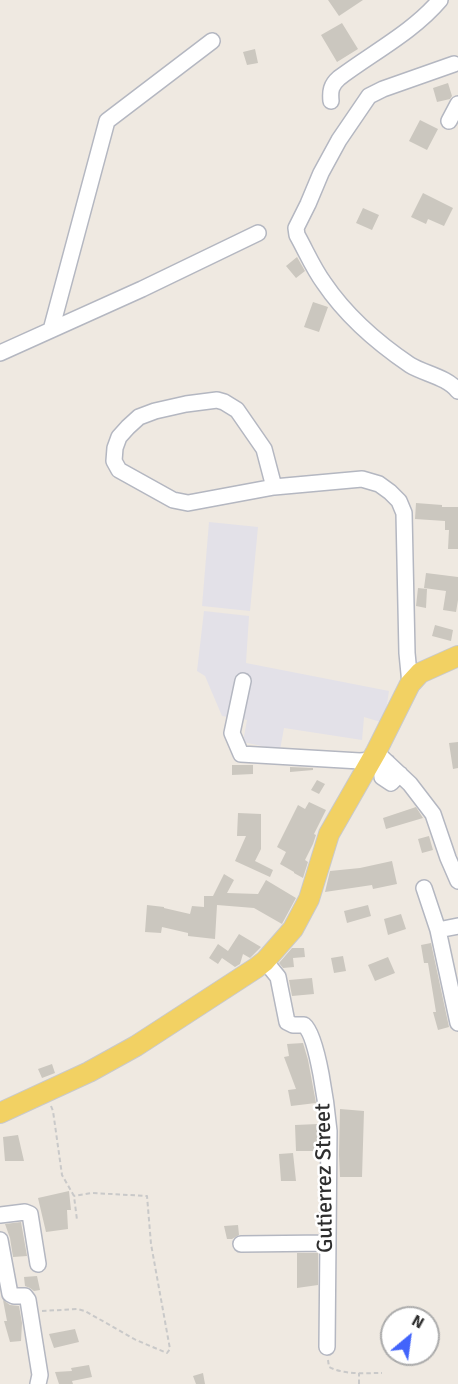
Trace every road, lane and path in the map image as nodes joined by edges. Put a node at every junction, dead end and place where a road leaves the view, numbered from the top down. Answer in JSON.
{"nodes":[{"id":1,"x":440,"y":0,"type":"edge"},
{"id":2,"x":212,"y":41,"type":"dead end"},
{"id":3,"x":456,"y":68,"type":"edge"},
{"id":4,"x":331,"y":101,"type":"dead end"},
{"id":5,"x":458,"y":104,"type":"edge"},
{"id":6,"x":449,"y":121,"type":"dead end"},
{"id":7,"x":258,"y":233,"type":"dead end"},
{"id":8,"x":51,"y":330,"type":"junction"},
{"id":9,"x":0,"y":353,"type":"edge"},
{"id":10,"x":458,"y":391,"type":"edge"},
{"id":11,"x":274,"y":487,"type":"junction"},
{"id":12,"x":458,"y":656,"type":"edge"},
{"id":13,"x":243,"y":681,"type":"dead end"},
{"id":14,"x":410,"y":684,"type":"junction"},
{"id":15,"x":378,"y":758,"type":"junction"},
{"id":16,"x":458,"y":881,"type":"edge"},
{"id":17,"x":424,"y":888,"type":"dead end"},
{"id":18,"x":458,"y":926,"type":"edge"},
{"id":19,"x":438,"y":930,"type":"junction"},
{"id":20,"x":266,"y":961,"type":"junction"},
{"id":21,"x":458,"y":1023,"type":"edge"},
{"id":22,"x":45,"y":1092,"type":"junction"},
{"id":23,"x":0,"y":1113,"type":"edge"},
{"id":24,"x":74,"y":1196,"type":"junction"},
{"id":25,"x":0,"y":1215,"type":"edge"},
{"id":26,"x":77,"y":1220,"type":"dead end"},
{"id":27,"x":0,"y":1240,"type":"edge"},
{"id":28,"x":328,"y":1243,"type":"junction"},
{"id":29,"x":241,"y":1244,"type":"dead end"},
{"id":30,"x":38,"y":1264,"type":"dead end"},
{"id":31,"x":30,"y":1312,"type":"junction"},
{"id":32,"x":327,"y":1347,"type":"joint"},
{"id":33,"x":359,"y":1373,"type":"junction"},
{"id":34,"x":382,"y":1373,"type":"dead end"},
{"id":35,"x":38,"y":1384,"type":"edge"},
{"id":36,"x":359,"y":1384,"type":"edge"}],
"edges":[{"from":1,"to":4,"type":"street"},
{"from":2,"to":8,"type":"street"},
{"from":3,"to":10,"type":"street"},
{"from":5,"to":6,"type":"street"},
{"from":7,"to":8,"type":"street"},
{"from":8,"to":9,"type":"street"},
{"from":11,"to":11,"type":"street"},
{"from":11,"to":14,"type":"street"},
{"from":12,"to":14,"type":"main road"},
{"from":13,"to":15,"type":"street"},
{"from":14,"to":15,"type":"main road"},
{"from":15,"to":16,"type":"street"},
{"from":15,"to":20,"type":"main road"},
{"from":17,"to":19,"type":"street"},
{"from":18,"to":19,"type":"street"},
{"from":19,"to":21,"type":"street"},
{"from":20,"to":22,"type":"main road"},
{"from":20,"to":28,"type":"street","name":"Gutierrez Street"},
{"from":22,"to":23,"type":"main road"},
{"from":22,"to":24,"type":"path"},
{"from":24,"to":26,"type":"path"},
{"from":24,"to":31,"type":"path"},
{"from":25,"to":30,"type":"street"},
{"from":27,"to":31,"type":"street"},
{"from":28,"to":29,"type":"street"},
{"from":28,"to":32,"type":"street","name":"Gutierrez Street"},
{"from":31,"to":35,"type":"street"},
{"from":32,"to":33,"type":"path"},
{"from":33,"to":34,"type":"path"},
{"from":33,"to":36,"type":"path"}]}
